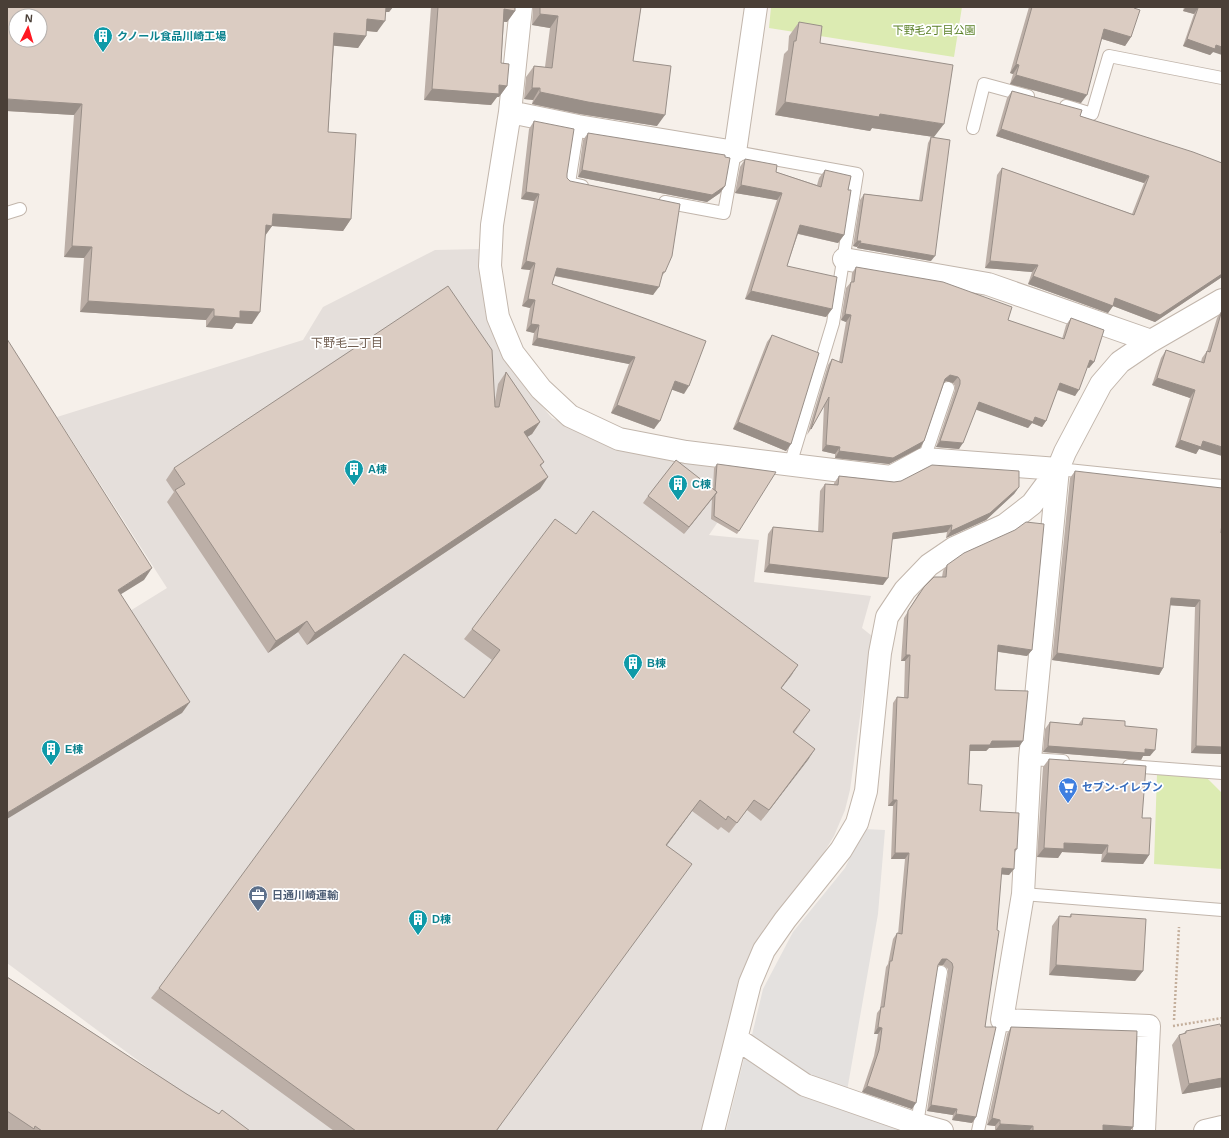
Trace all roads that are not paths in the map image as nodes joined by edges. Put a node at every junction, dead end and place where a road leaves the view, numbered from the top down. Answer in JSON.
{"nodes":[{"id":1,"x":521,"y":7,"type":"edge"},
{"id":2,"x":756,"y":7,"type":"edge"},
{"id":3,"x":1222,"y":78,"type":"edge"},
{"id":4,"x":1038,"y":99,"type":"edge"},
{"id":5,"x":1053,"y":103,"type":"edge"},
{"id":6,"x":510,"y":112,"type":"junction"},
{"id":7,"x":578,"y":126,"type":"junction"},
{"id":8,"x":973,"y":128,"type":"dead end"},
{"id":9,"x":736,"y":152,"type":"junction"},
{"id":10,"x":592,"y":188,"type":"edge"},
{"id":11,"x":654,"y":200,"type":"edge"},
{"id":12,"x":20,"y":209,"type":"dead end"},
{"id":13,"x":7,"y":213,"type":"edge"},
{"id":14,"x":844,"y":259,"type":"junction"},
{"id":15,"x":1222,"y":300,"type":"edge"},
{"id":16,"x":1151,"y":341,"type":"junction"},
{"id":17,"x":948,"y":388,"type":"edge"},
{"id":18,"x":924,"y":459,"type":"junction"},
{"id":19,"x":790,"y":465,"type":"junction"},
{"id":20,"x":1058,"y":469,"type":"junction"},
{"id":21,"x":1222,"y":486,"type":"edge"},
{"id":22,"x":1030,"y":759,"type":"junction"},
{"id":23,"x":1076,"y":762,"type":"edge"},
{"id":24,"x":1114,"y":765,"type":"edge"},
{"id":25,"x":1222,"y":773,"type":"edge"},
{"id":26,"x":1023,"y":894,"type":"junction"},
{"id":27,"x":1222,"y":910,"type":"edge"},
{"id":28,"x":941,"y":972,"type":"edge"},
{"id":29,"x":1002,"y":1020,"type":"junction"},
{"id":30,"x":737,"y":1038,"type":"junction"},
{"id":31,"x":916,"y":1127,"type":"edge"},
{"id":32,"x":1222,"y":1127,"type":"edge"},
{"id":33,"x":713,"y":1131,"type":"edge"},
{"id":34,"x":942,"y":1131,"type":"edge"},
{"id":35,"x":978,"y":1131,"type":"edge"},
{"id":36,"x":1144,"y":1131,"type":"edge"},
{"id":37,"x":1205,"y":1131,"type":"edge"}],
"edges":[{"from":1,"to":6,"type":"street"},
{"from":2,"to":9,"type":"street"},
{"from":3,"to":5,"type":"lane"},
{"from":4,"to":8,"type":"lane"},
{"from":6,"to":7,"type":"street"},
{"from":6,"to":19,"type":"street"},
{"from":7,"to":9,"type":"street"},
{"from":7,"to":10,"type":"lane"},
{"from":9,"to":11,"type":"lane"},
{"from":9,"to":14,"type":"lane"},
{"from":12,"to":13,"type":"lane"},
{"from":14,"to":16,"type":"street"},
{"from":14,"to":19,"type":"lane"},
{"from":15,"to":16,"type":"street"},
{"from":16,"to":20,"type":"street"},
{"from":17,"to":18,"type":"lane"},
{"from":18,"to":19,"type":"street"},
{"from":18,"to":20,"type":"street"},
{"from":20,"to":21,"type":"lane"},
{"from":20,"to":22,"type":"street"},
{"from":20,"to":30,"type":"street"},
{"from":22,"to":23,"type":"lane"},
{"from":22,"to":26,"type":"street"},
{"from":24,"to":25,"type":"lane"},
{"from":26,"to":27,"type":"lane"},
{"from":26,"to":29,"type":"street"},
{"from":28,"to":31,"type":"lane"},
{"from":29,"to":35,"type":"lane"},
{"from":29,"to":36,"type":"street"},
{"from":30,"to":31,"type":"street"},
{"from":30,"to":33,"type":"street"},
{"from":31,"to":34,"type":"street"},
{"from":32,"to":37,"type":"street"}]}
